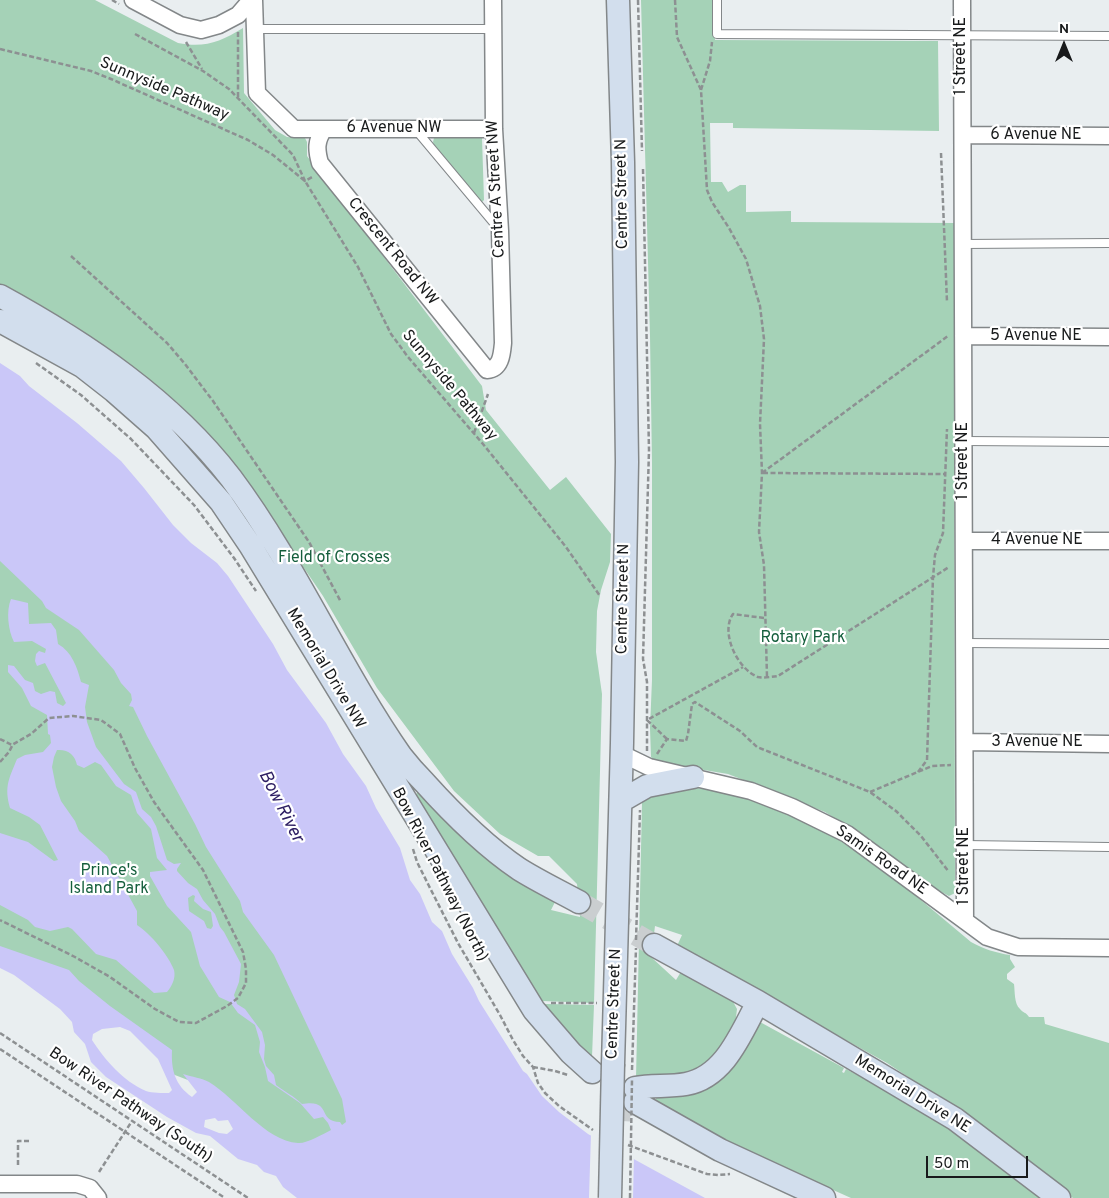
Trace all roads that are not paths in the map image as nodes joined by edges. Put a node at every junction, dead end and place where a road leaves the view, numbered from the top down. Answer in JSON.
{"nodes":[{"id":1,"x":133,"y":0,"type":"edge"},
{"id":2,"x":252,"y":0,"type":"edge"},
{"id":3,"x":493,"y":0,"type":"edge"},
{"id":4,"x":618,"y":0,"type":"edge"},
{"id":5,"x":717,"y":0,"type":"edge"},
{"id":6,"x":962,"y":0,"type":"edge"},
{"id":7,"x":256,"y":29,"type":"junction"},
{"id":8,"x":493,"y":29,"type":"junction"},
{"id":9,"x":962,"y":34,"type":"junction"},
{"id":10,"x":1109,"y":36,"type":"edge"},
{"id":11,"x":324,"y":129,"type":"junction"},
{"id":12,"x":494,"y":129,"type":"junction"},
{"id":13,"x":416,"y":130,"type":"junction"},
{"id":14,"x":963,"y":136,"type":"junction"},
{"id":15,"x":1109,"y":136,"type":"edge"},
{"id":16,"x":500,"y":231,"type":"junction"},
{"id":17,"x":1109,"y":243,"type":"edge"},
{"id":18,"x":963,"y":244,"type":"junction"},
{"id":19,"x":0,"y":296,"type":"edge"},
{"id":20,"x":0,"y":321,"type":"edge"},
{"id":21,"x":954,"y":337,"type":"junction"},
{"id":22,"x":1109,"y":337,"type":"edge"},
{"id":23,"x":487,"y":370,"type":"joint"},
{"id":24,"x":964,"y":442,"type":"junction"},
{"id":25,"x":1109,"y":442,"type":"edge"},
{"id":26,"x":964,"y":541,"type":"junction"},
{"id":27,"x":1109,"y":542,"type":"edge"},
{"id":28,"x":964,"y":643,"type":"junction"},
{"id":29,"x":1109,"y":644,"type":"edge"},
{"id":30,"x":965,"y":742,"type":"junction"},
{"id":31,"x":1109,"y":744,"type":"edge"},
{"id":32,"x":622,"y":754,"type":"junction"},
{"id":33,"x":693,"y":776,"type":"junction"},
{"id":34,"x":630,"y":802,"type":"junction"},
{"id":35,"x":965,"y":845,"type":"junction"},
{"id":36,"x":1109,"y":846,"type":"edge"},
{"id":37,"x":579,"y":902,"type":"tunnel mouth"},
{"id":38,"x":965,"y":921,"type":"junction"},
{"id":39,"x":654,"y":945,"type":"tunnel mouth"},
{"id":40,"x":1109,"y":948,"type":"edge"},
{"id":41,"x":758,"y":1002,"type":"junction"},
{"id":42,"x":582,"y":1074,"type":"road end"},
{"id":43,"x":629,"y":1082,"type":"junction"},
{"id":44,"x":0,"y":1184,"type":"edge"},
{"id":45,"x":98,"y":1198,"type":"edge"},
{"id":46,"x":610,"y":1198,"type":"edge"},
{"id":47,"x":824,"y":1198,"type":"edge"},
{"id":48,"x":1059,"y":1198,"type":"edge"}],
"edges":[{"from":1,"to":2,"type":"street"},
{"from":2,"to":7,"type":"street"},
{"from":3,"to":8,"type":"street","name":"Centre A Street NW"},
{"from":4,"to":32,"type":"main road","name":"Centre Street N"},
{"from":5,"to":9,"type":"lane"},
{"from":6,"to":9,"type":"street","name":"1 Street NE"},
{"from":7,"to":8,"type":"lane"},
{"from":7,"to":11,"type":"street","name":"6 Avenue NW"},
{"from":8,"to":12,"type":"street","name":"Centre A Street NW"},
{"from":9,"to":10,"type":"lane"},
{"from":9,"to":14,"type":"street","name":"1 Street NE"},
{"from":11,"to":13,"type":"street","name":"6 Avenue NW"},
{"from":11,"to":23,"type":"street","name":"Crescent Road NW"},
{"from":12,"to":13,"type":"street","name":"6 Avenue NW"},
{"from":12,"to":16,"type":"street","name":"Centre A Street NW"},
{"from":13,"to":16,"type":"lane"},
{"from":14,"to":15,"type":"street","name":"6 Avenue NE"},
{"from":14,"to":18,"type":"street","name":"1 Street NE"},
{"from":16,"to":23,"type":"street","name":"Centre A Street NW"},
{"from":17,"to":18,"type":"lane"},
{"from":18,"to":21,"type":"street","name":"1 Street NE"},
{"from":19,"to":37,"type":"main road","name":"Memorial Drive NW"},
{"from":20,"to":42,"type":"main road","name":"Memorial Drive NW"},
{"from":21,"to":22,"type":"street","name":"5 Avenue NE"},
{"from":21,"to":24,"type":"street","name":"1 Street NE"},
{"from":24,"to":25,"type":"lane"},
{"from":24,"to":26,"type":"street","name":"1 Street NE"},
{"from":26,"to":27,"type":"street","name":"4 Avenue NE"},
{"from":26,"to":28,"type":"street","name":"1 Street NE"},
{"from":28,"to":29,"type":"lane"},
{"from":28,"to":30,"type":"street","name":"1 Street NE"},
{"from":30,"to":31,"type":"street","name":"3 Avenue NE"},
{"from":30,"to":35,"type":"street","name":"1 Street NE"},
{"from":32,"to":33,"type":"street","name":"Samis Road NE"},
{"from":32,"to":34,"type":"main road","name":"Centre Street N"},
{"from":33,"to":34,"type":"main road"},
{"from":33,"to":38,"type":"street","name":"Samis Road NE"},
{"from":34,"to":43,"type":"main road","name":"Centre Street N"},
{"from":35,"to":36,"type":"lane"},
{"from":35,"to":38,"type":"street","name":"1 Street NE"},
{"from":38,"to":40,"type":"street","name":"Samis Road NE"},
{"from":39,"to":41,"type":"main road"},
{"from":41,"to":43,"type":"main road"},
{"from":41,"to":48,"type":"main road","name":"Memorial Drive NE"},
{"from":43,"to":46,"type":"main road","name":"Centre Street N","bridge":true},
{"from":43,"to":47,"type":"main road"},
{"from":44,"to":45,"type":"street"}]}
